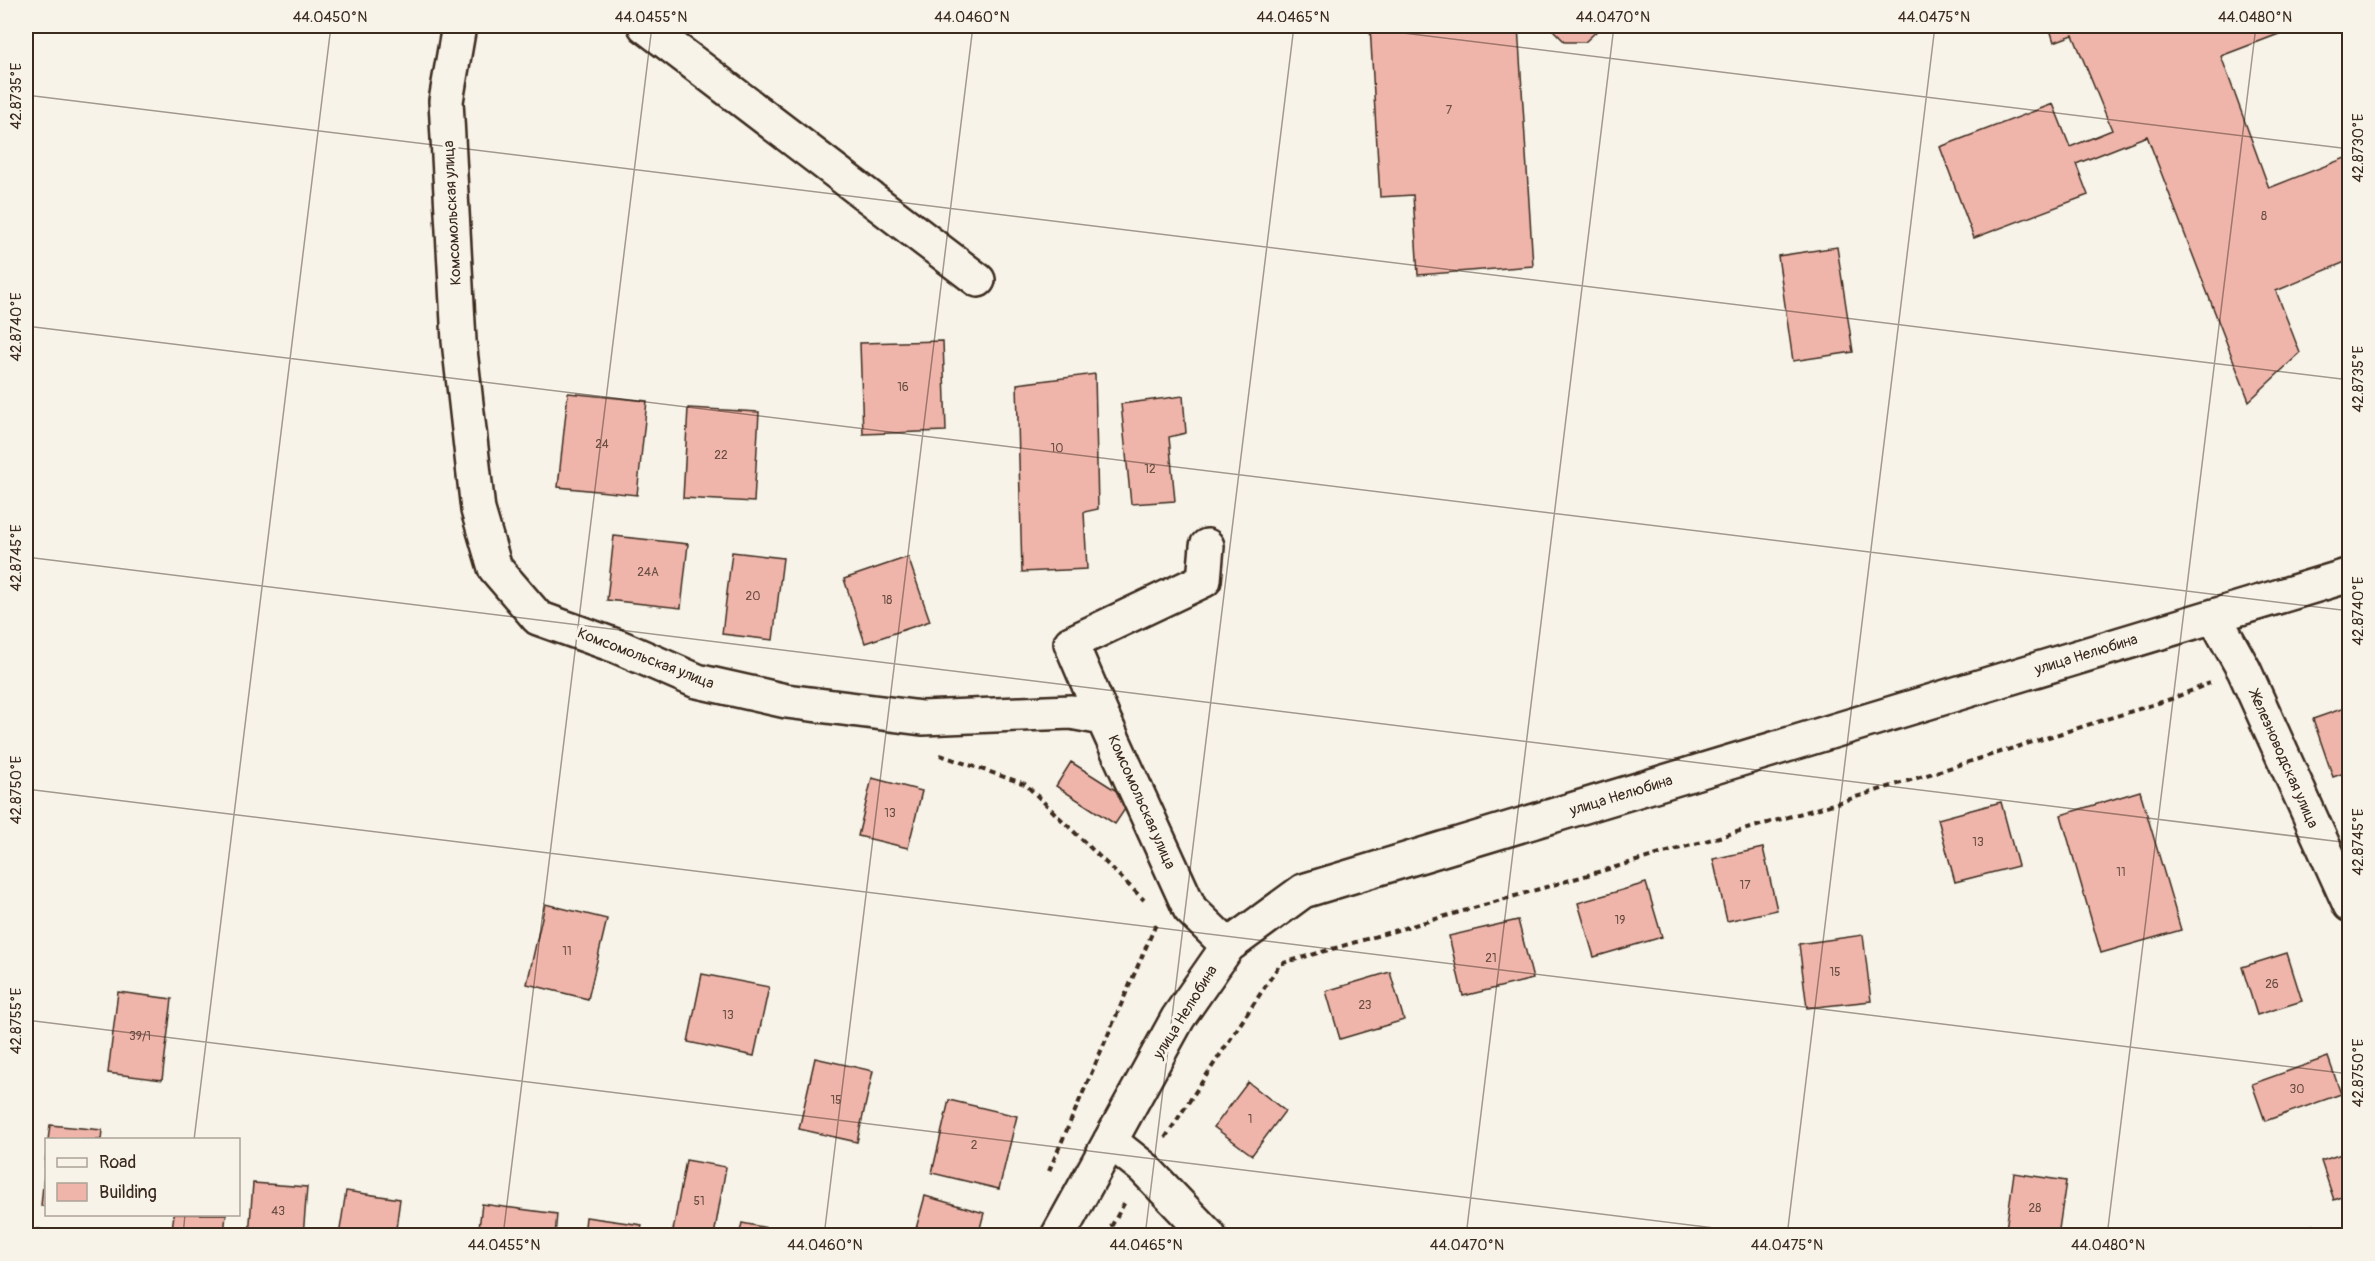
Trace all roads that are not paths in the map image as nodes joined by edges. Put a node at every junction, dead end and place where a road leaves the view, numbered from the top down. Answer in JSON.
{"nodes":[{"id":1,"x":459,"y":26,"type":"edge"},
{"id":2,"x":645,"y":26,"type":"edge"},
{"id":3,"x":978,"y":280,"type":"dead end"},
{"id":4,"x":1207,"y":546,"type":"dead end"},
{"id":5,"x":2349,"y":575,"type":"edge"},
{"id":6,"x":2214,"y":616,"type":"junction"},
{"id":7,"x":1103,"y":718,"type":"junction"},
{"id":8,"x":2349,"y":905,"type":"edge"},
{"id":9,"x":1228,"y":946,"type":"junction"},
{"id":10,"x":1110,"y":1141,"type":"junction"},
{"id":11,"x":1058,"y":1236,"type":"edge"},
{"id":12,"x":1209,"y":1236,"type":"edge"}],
"edges":[{"from":1,"to":7,"type":"street","name":"Комсомольская улица"},
{"from":2,"to":3,"type":"street"},
{"from":4,"to":7,"type":"street"},
{"from":5,"to":6,"type":"street","name":"улица Нелюбина"},
{"from":6,"to":8,"type":"street","name":"Железноводская улица"},
{"from":6,"to":9,"type":"street","name":"улица Нелюбина"},
{"from":7,"to":9,"type":"street","name":"Комсомольская улица"},
{"from":9,"to":10,"type":"street","name":"улица Нелюбина"},
{"from":10,"to":11,"type":"street","name":"улица Нелюбина"},
{"from":10,"to":12,"type":"street"}]}
